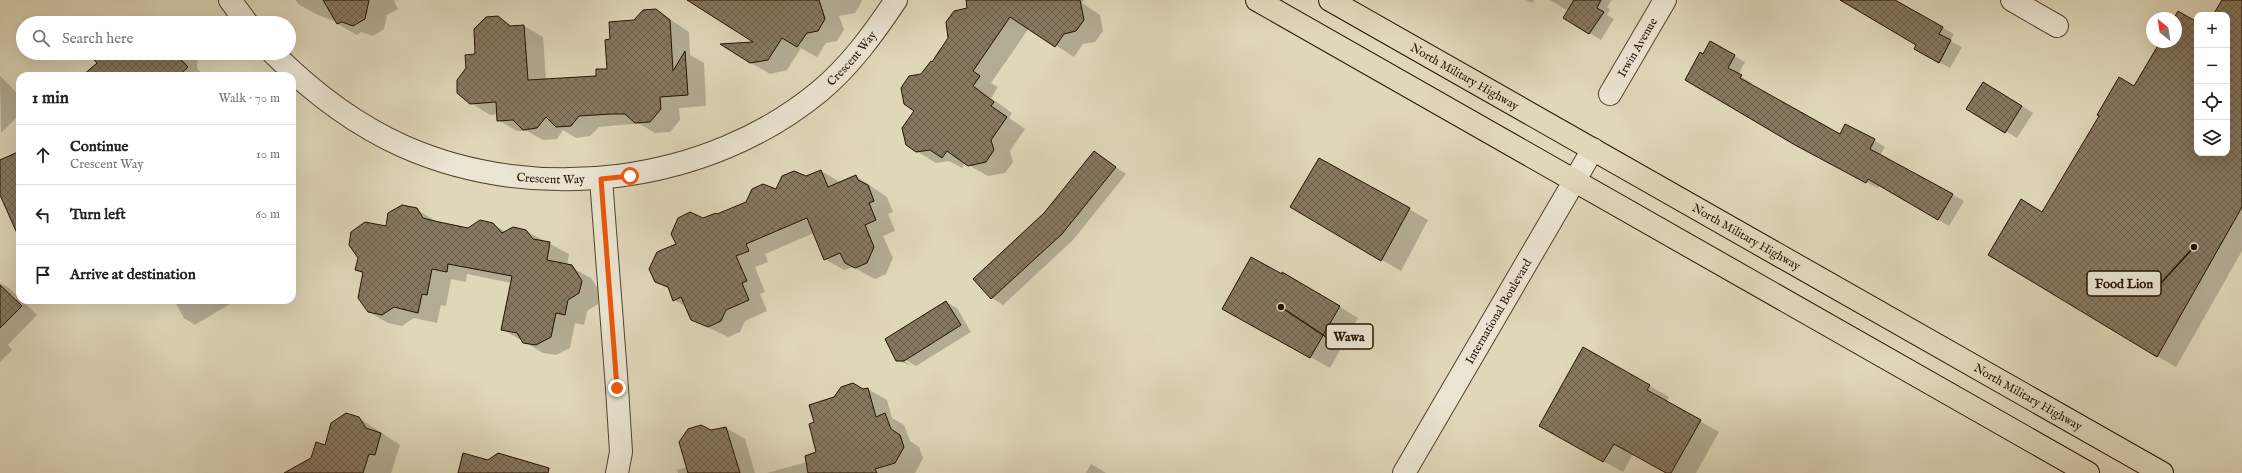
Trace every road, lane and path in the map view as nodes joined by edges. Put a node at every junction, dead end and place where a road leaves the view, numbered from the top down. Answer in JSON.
{"nodes":[{"id":1,"x":230,"y":0,"type":"edge"},
{"id":2,"x":896,"y":0,"type":"edge"},
{"id":3,"x":1257,"y":0,"type":"edge"},
{"id":4,"x":1330,"y":0,"type":"edge"},
{"id":5,"x":1664,"y":0,"type":"edge"},
{"id":6,"x":2012,"y":0,"type":"edge"},
{"id":7,"x":243,"y":16,"type":"edge"},
{"id":8,"x":2057,"y":26,"type":"dead end"},
{"id":9,"x":280,"y":60,"type":"edge"},
{"id":10,"x":293,"y":72,"type":"edge"},
{"id":11,"x":296,"y":75,"type":"edge"},
{"id":12,"x":1610,"y":94,"type":"dead end"},
{"id":13,"x":1593,"y":150,"type":"junction"},
{"id":14,"x":601,"y":179,"type":"junction"},
{"id":15,"x":1575,"y":181,"type":"junction"},
{"id":16,"x":617,"y":473,"type":"edge"},
{"id":17,"x":1404,"y":473,"type":"edge"},
{"id":18,"x":2088,"y":473,"type":"edge"},
{"id":19,"x":2162,"y":473,"type":"edge"}],
"edges":[{"from":1,"to":7,"type":"street"},
{"from":2,"to":14,"type":"street","name":"Crescent Way"},
{"from":3,"to":15,"type":"main road"},
{"from":4,"to":13,"type":"main road","name":"North Military Highway"},
{"from":5,"to":12,"type":"street","name":"Irwin Avenue"},
{"from":6,"to":8,"type":"street"},
{"from":9,"to":10,"type":"street","name":"Crescent Way"},
{"from":11,"to":14,"type":"street","name":"Crescent Way"},
{"from":13,"to":15,"type":"street","name":"International Boulevard"},
{"from":13,"to":19,"type":"main road","name":"North Military Highway"},
{"from":14,"to":16,"type":"street"},
{"from":15,"to":17,"type":"street","name":"International Boulevard"},
{"from":15,"to":18,"type":"main road"}]}
